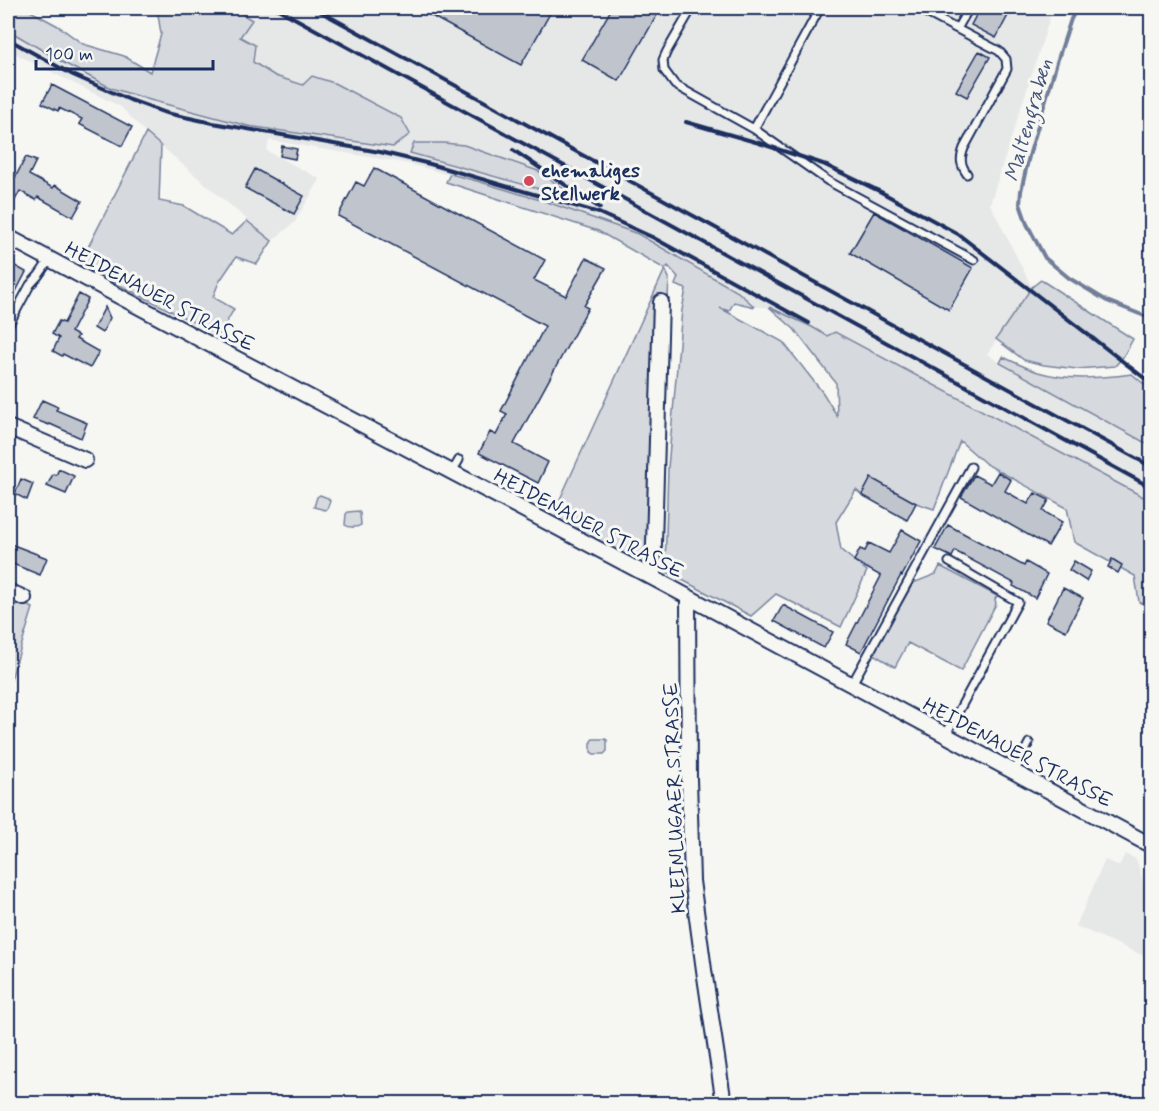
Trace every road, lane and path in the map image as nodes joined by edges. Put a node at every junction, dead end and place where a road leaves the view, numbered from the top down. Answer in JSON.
{"nodes":[{"id":1,"x":692,"y":8,"type":"edge"},
{"id":2,"x":820,"y":8,"type":"edge"},
{"id":3,"x":917,"y":8,"type":"edge"},
{"id":4,"x":969,"y":8,"type":"edge"},
{"id":5,"x":957,"y":28,"type":"junction"},
{"id":6,"x":754,"y":129,"type":"junction"},
{"id":7,"x":967,"y":174,"type":"dead end"},
{"id":8,"x":8,"y":237,"type":"edge"},
{"id":9,"x":50,"y":259,"type":"junction"},
{"id":10,"x":974,"y":260,"type":"dead end"},
{"id":11,"x":661,"y":302,"type":"dead end"},
{"id":12,"x":8,"y":326,"type":"edge"},
{"id":13,"x":8,"y":427,"type":"edge"},
{"id":14,"x":85,"y":460,"type":"dead end"},
{"id":15,"x":459,"y":460,"type":"dead end"},
{"id":16,"x":971,"y":467,"type":"dead end"},
{"id":17,"x":452,"y":472,"type":"junction"},
{"id":18,"x":949,"y":561,"type":"dead end"},
{"id":19,"x":653,"y":578,"type":"junction"},
{"id":20,"x":8,"y":591,"type":"edge"},
{"id":21,"x":24,"y":598,"type":"dead end"},
{"id":22,"x":688,"y":598,"type":"junction"},
{"id":23,"x":852,"y":684,"type":"junction"},
{"id":24,"x":945,"y":736,"type":"junction"},
{"id":25,"x":1029,"y":743,"type":"dead end"},
{"id":26,"x":1014,"y":772,"type":"junction"},
{"id":27,"x":1152,"y":846,"type":"edge"},
{"id":28,"x":724,"y":1104,"type":"edge"}],
"edges":[{"from":1,"to":6,"type":"lane"},
{"from":2,"to":6,"type":"lane"},
{"from":3,"to":5,"type":"lane"},
{"from":4,"to":5,"type":"lane"},
{"from":5,"to":7,"type":"lane"},
{"from":6,"to":10,"type":"lane"},
{"from":8,"to":9,"type":"street","name":"HEIDENAUER STRASSE"},
{"from":9,"to":12,"type":"lane"},
{"from":9,"to":17,"type":"street","name":"HEIDENAUER STRASSE"},
{"from":11,"to":19,"type":"street"},
{"from":13,"to":14,"type":"street"},
{"from":15,"to":17,"type":"lane"},
{"from":16,"to":23,"type":"lane"},
{"from":17,"to":19,"type":"street","name":"HEIDENAUER STRASSE"},
{"from":18,"to":24,"type":"lane"},
{"from":19,"to":22,"type":"street","name":"HEIDENAUER STRASSE"},
{"from":20,"to":21,"type":"street"},
{"from":22,"to":23,"type":"street","name":"HEIDENAUER STRASSE"},
{"from":22,"to":28,"type":"street","name":"KLEINLUGAER STRASSE"},
{"from":23,"to":24,"type":"street","name":"HEIDENAUER STRASSE"},
{"from":24,"to":26,"type":"street","name":"HEIDENAUER STRASSE"},
{"from":25,"to":26,"type":"lane"},
{"from":26,"to":27,"type":"street","name":"HEIDENAUER STRASSE"}]}
